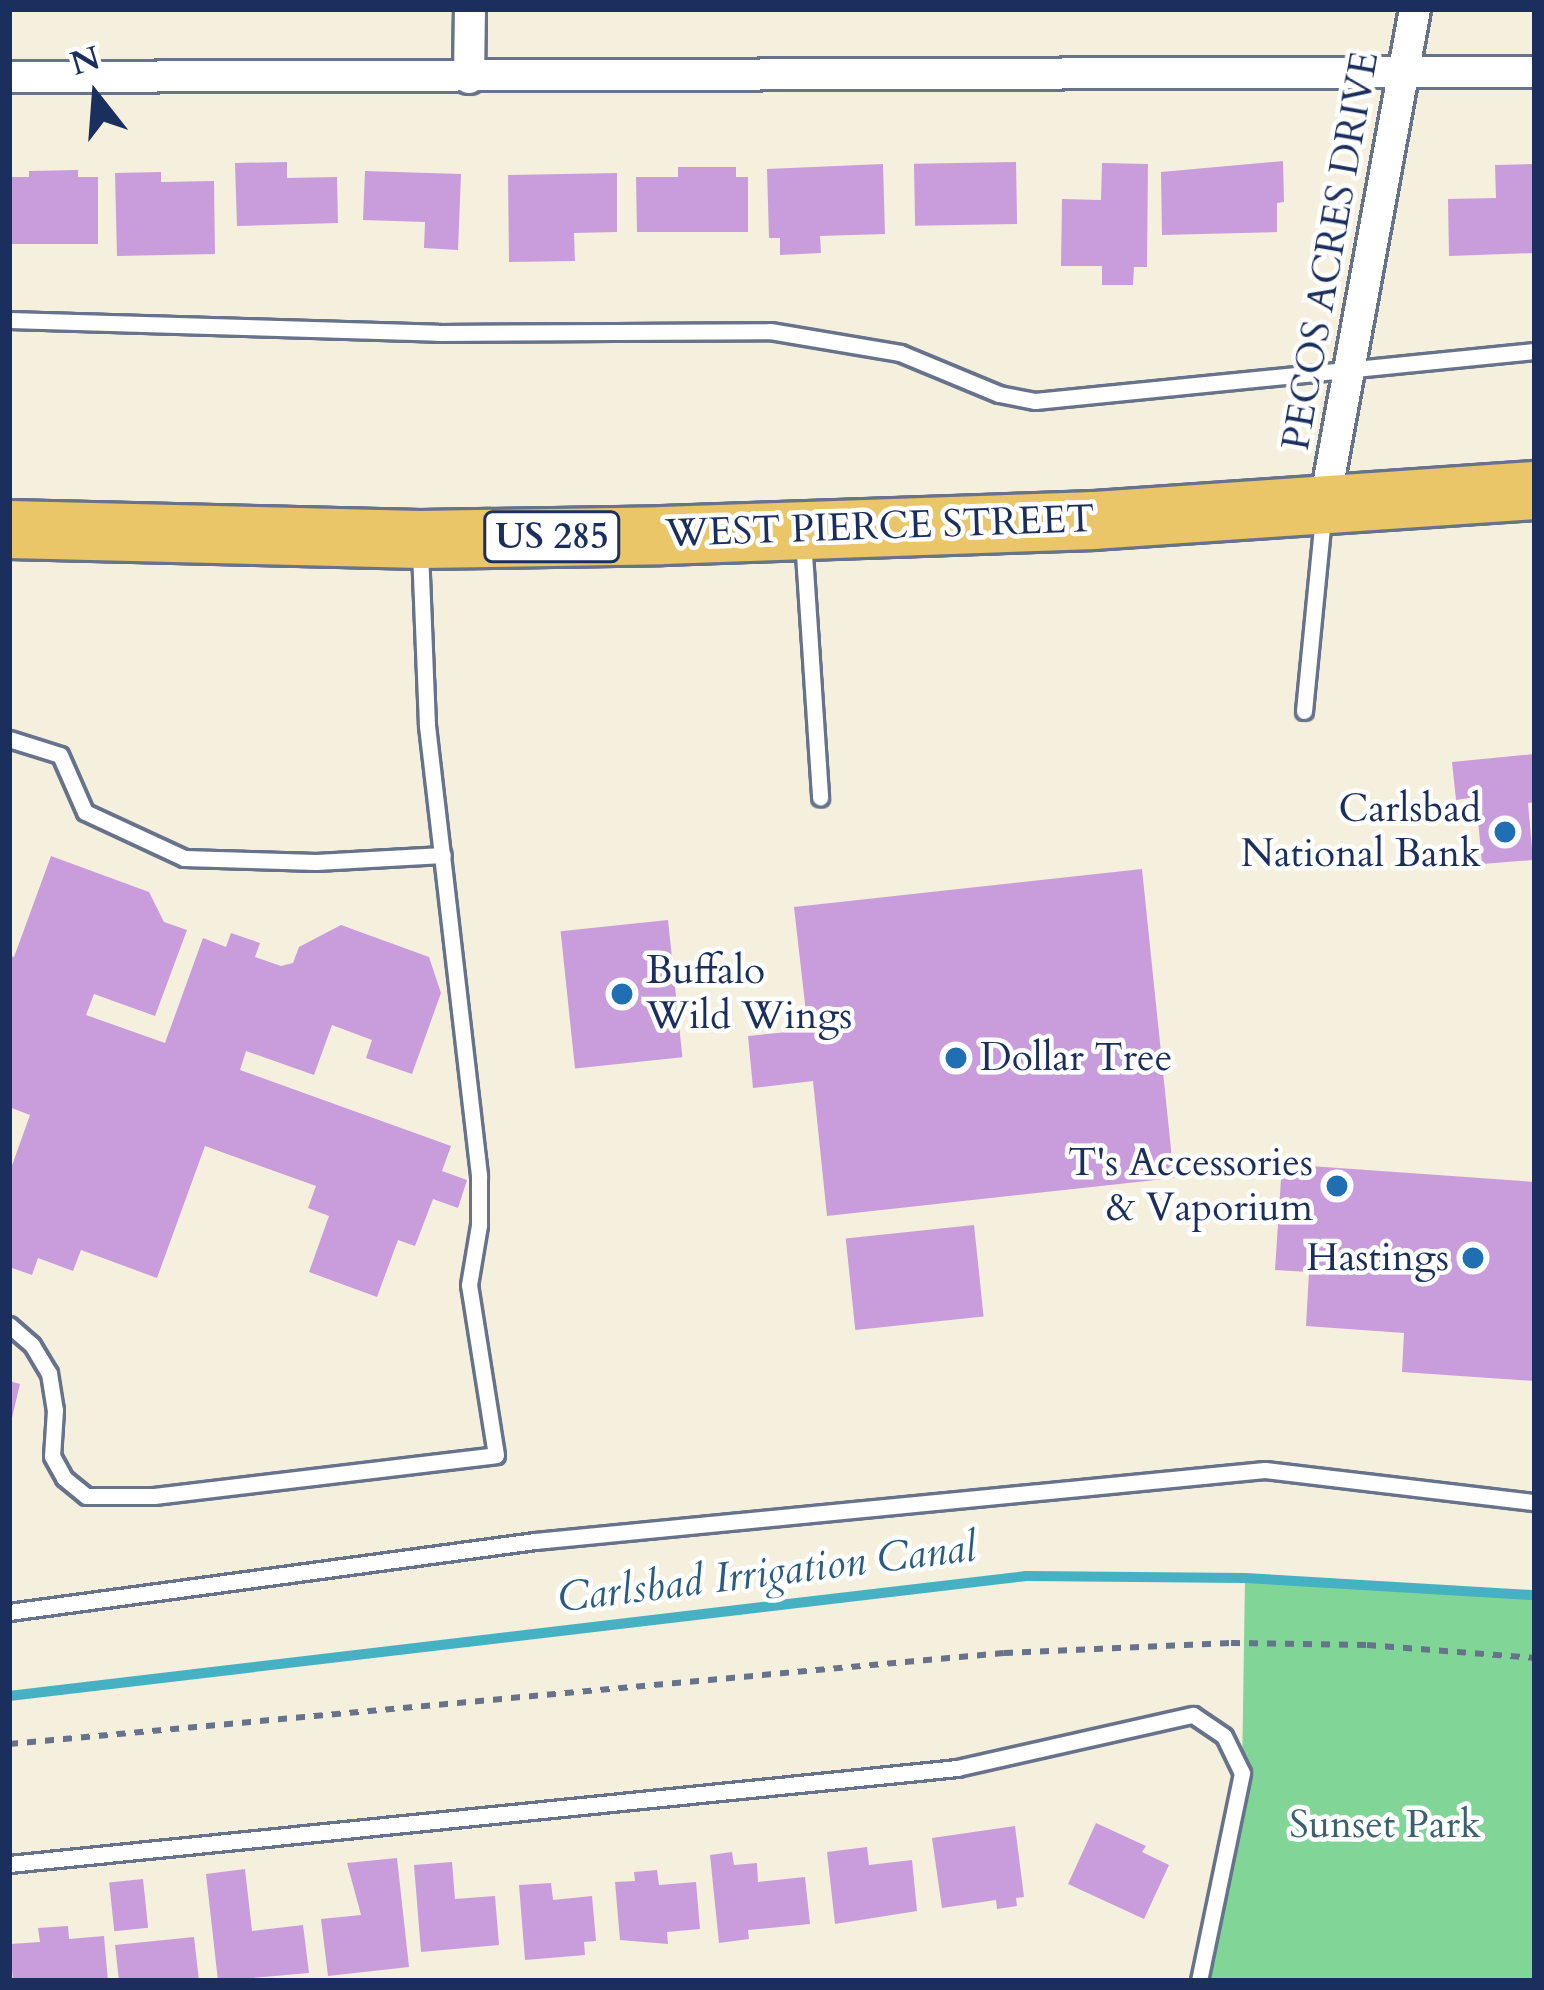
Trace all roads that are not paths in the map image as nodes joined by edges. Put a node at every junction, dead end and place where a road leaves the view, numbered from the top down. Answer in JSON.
{"nodes":[{"id":1,"x":470,"y":9,"type":"edge"},
{"id":2,"x":1415,"y":9,"type":"edge"},
{"id":3,"x":1403,"y":72,"type":"junction"},
{"id":4,"x":1535,"y":72,"type":"edge"},
{"id":5,"x":9,"y":77,"type":"edge"},
{"id":6,"x":470,"y":78,"type":"junction"},
{"id":7,"x":9,"y":320,"type":"edge"},
{"id":8,"x":1535,"y":351,"type":"edge"},
{"id":9,"x":1350,"y":370,"type":"junction"},
{"id":10,"x":1535,"y":490,"type":"edge"},
{"id":11,"x":1324,"y":507,"type":"junction"},
{"id":12,"x":9,"y":529,"type":"edge"},
{"id":13,"x":802,"y":530,"type":"junction"},
{"id":14,"x":420,"y":539,"type":"junction"},
{"id":15,"x":1304,"y":711,"type":"dead end"},
{"id":16,"x":9,"y":739,"type":"edge"},
{"id":17,"x":820,"y":796,"type":"dead end"},
{"id":18,"x":443,"y":855,"type":"junction"},
{"id":19,"x":9,"y":1325,"type":"edge"},
{"id":20,"x":1535,"y":1502,"type":"edge"},
{"id":21,"x":9,"y":1612,"type":"edge"},
{"id":22,"x":9,"y":1864,"type":"edge"},
{"id":23,"x":1199,"y":1981,"type":"edge"}],
"edges":[{"from":1,"to":6,"type":"street"},
{"from":2,"to":3,"type":"street","name":"PECOS ACRES DRIVE"},
{"from":3,"to":4,"type":"street"},
{"from":3,"to":6,"type":"street"},
{"from":3,"to":9,"type":"street","name":"PECOS ACRES DRIVE"},
{"from":5,"to":6,"type":"street"},
{"from":7,"to":9,"type":"lane"},
{"from":8,"to":9,"type":"lane"},
{"from":9,"to":11,"type":"street","name":"PECOS ACRES DRIVE"},
{"from":10,"to":11,"type":"highway","name":"WEST PIERCE STREET","number":"US 285"},
{"from":11,"to":13,"type":"highway","name":"WEST PIERCE STREET","number":"US 285"},
{"from":11,"to":15,"type":"lane"},
{"from":12,"to":14,"type":"highway","name":"WEST PIERCE STREET","number":"US 285"},
{"from":13,"to":14,"type":"highway","name":"WEST PIERCE STREET","number":"US 285"},
{"from":13,"to":17,"type":"lane"},
{"from":14,"to":18,"type":"lane"},
{"from":16,"to":18,"type":"lane"},
{"from":18,"to":19,"type":"lane"},
{"from":20,"to":21,"type":"lane"},
{"from":22,"to":23,"type":"lane"}]}
